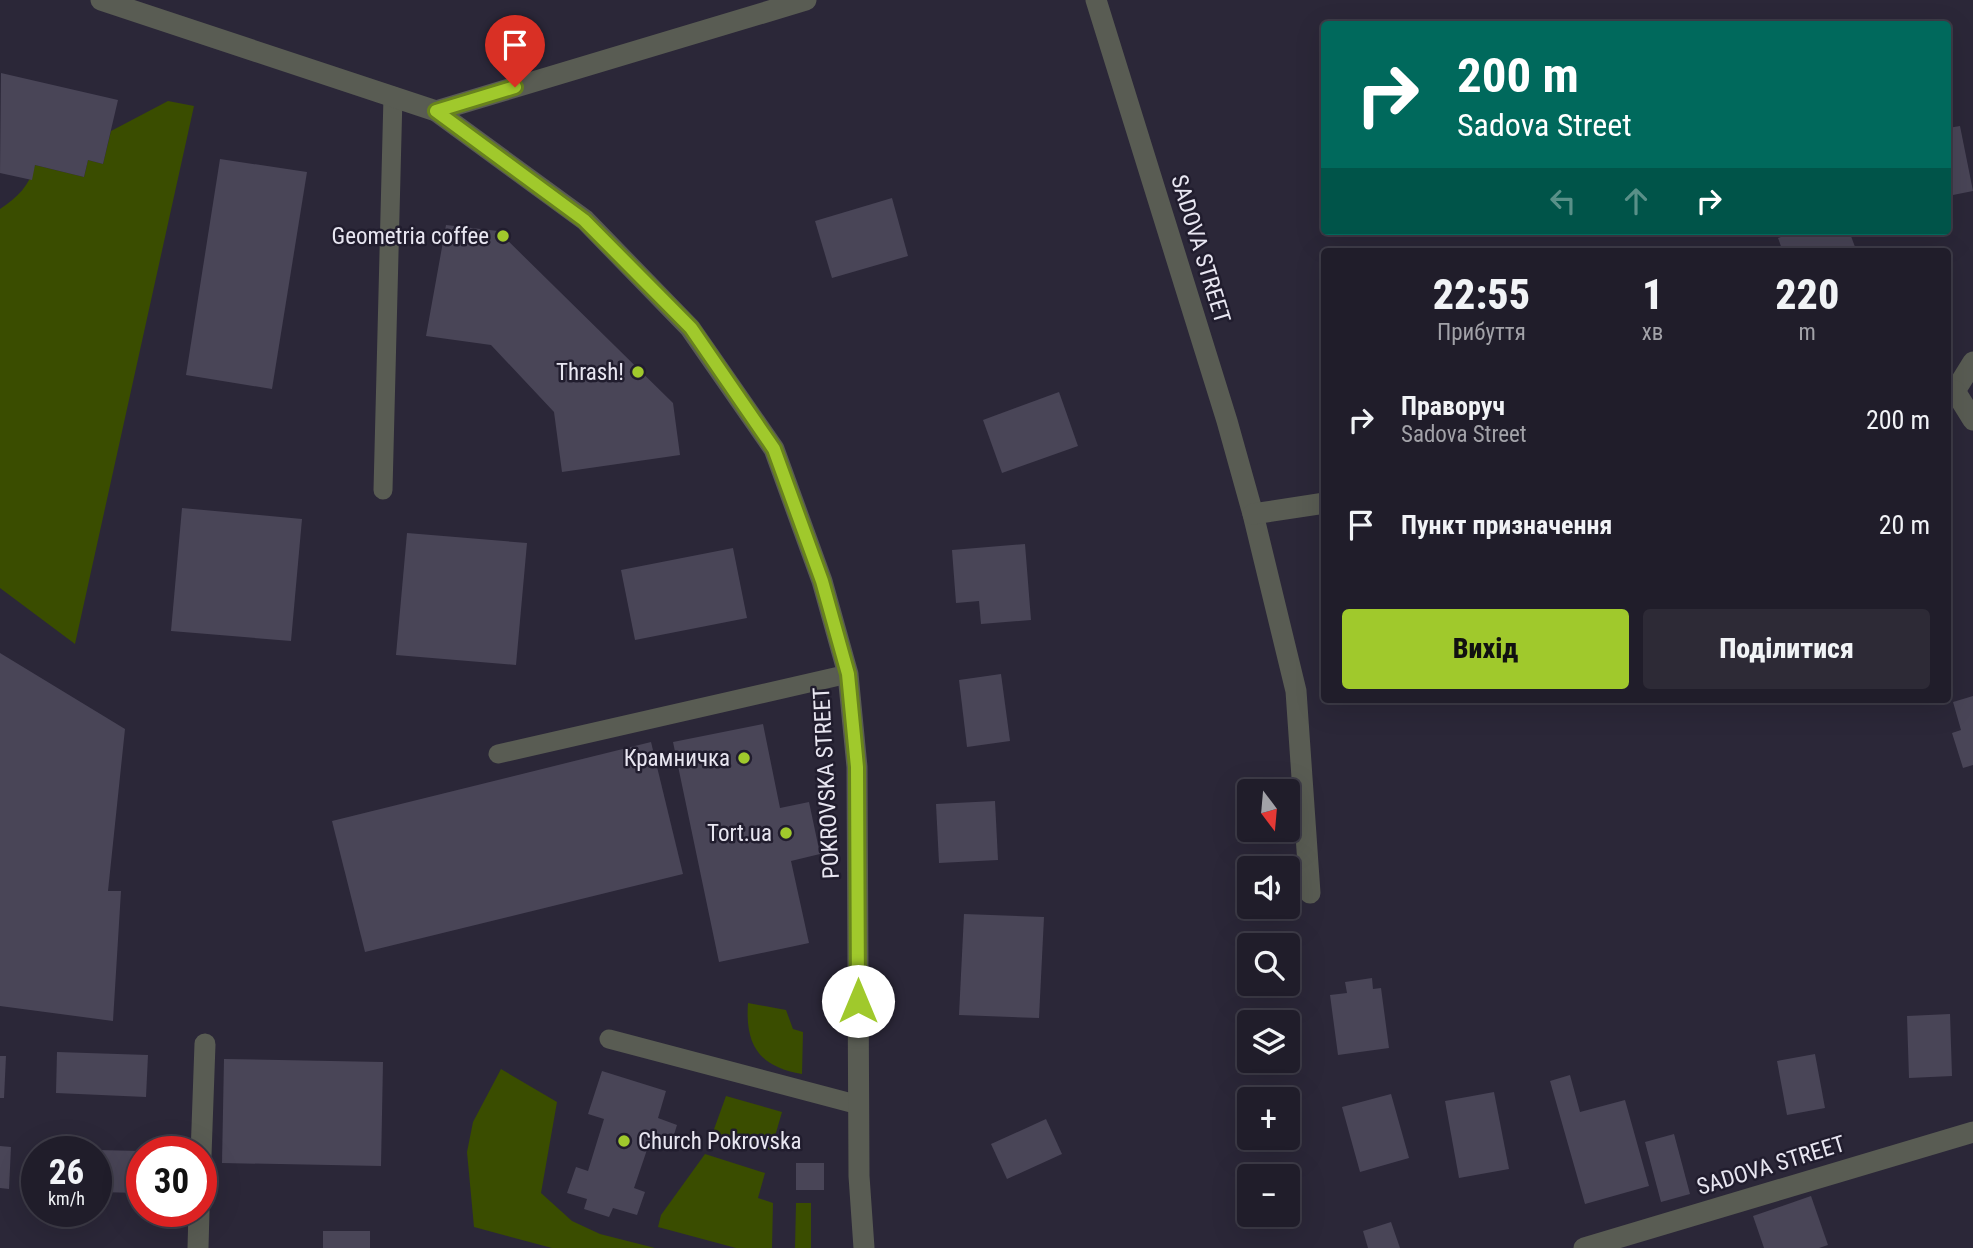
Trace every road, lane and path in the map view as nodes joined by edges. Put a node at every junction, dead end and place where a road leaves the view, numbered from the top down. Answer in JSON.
{"nodes":[{"id":1,"x":101,"y":0,"type":"edge"},
{"id":2,"x":806,"y":0,"type":"edge"},
{"id":3,"x":1096,"y":0,"type":"edge"},
{"id":4,"x":393,"y":96,"type":"junction"},
{"id":5,"x":436,"y":111,"type":"junction"},
{"id":6,"x":1973,"y":362,"type":"edge"},
{"id":7,"x":1952,"y":393,"type":"edge"},
{"id":8,"x":1973,"y":420,"type":"edge"},
{"id":9,"x":383,"y":490,"type":"dead end"},
{"id":10,"x":1321,"y":504,"type":"edge"},
{"id":11,"x":1253,"y":513,"type":"junction"},
{"id":12,"x":848,"y":674,"type":"junction"},
{"id":13,"x":498,"y":754,"type":"dead end"},
{"id":14,"x":1310,"y":893,"type":"dead end"},
{"id":15,"x":609,"y":1039,"type":"dead end"},
{"id":16,"x":205,"y":1044,"type":"dead end"},
{"id":17,"x":859,"y":1105,"type":"junction"},
{"id":18,"x":1973,"y":1132,"type":"edge"},
{"id":19,"x":202,"y":1136,"type":"edge"},
{"id":20,"x":199,"y":1227,"type":"edge"},
{"id":21,"x":198,"y":1248,"type":"edge"},
{"id":22,"x":864,"y":1248,"type":"edge"},
{"id":23,"x":1584,"y":1248,"type":"edge"}],
"edges":[{"from":1,"to":4,"type":"street","name":"POKROVSKA STREET"},
{"from":2,"to":5,"type":"street"},
{"from":3,"to":11,"type":"street","name":"SADOVA STREET"},
{"from":4,"to":5,"type":"street","name":"POKROVSKA STREET"},
{"from":4,"to":9,"type":"lane"},
{"from":5,"to":12,"type":"street","name":"POKROVSKA STREET"},
{"from":6,"to":7,"type":"street"},
{"from":7,"to":8,"type":"street"},
{"from":10,"to":11,"type":"street"},
{"from":11,"to":14,"type":"street","name":"SADOVA STREET"},
{"from":12,"to":13,"type":"lane"},
{"from":12,"to":17,"type":"street","name":"POKROVSKA STREET"},
{"from":15,"to":17,"type":"lane"},
{"from":16,"to":19,"type":"street"},
{"from":17,"to":22,"type":"street","name":"POKROVSKA STREET"},
{"from":18,"to":23,"type":"street","name":"SADOVA STREET"},
{"from":20,"to":21,"type":"street"}]}
